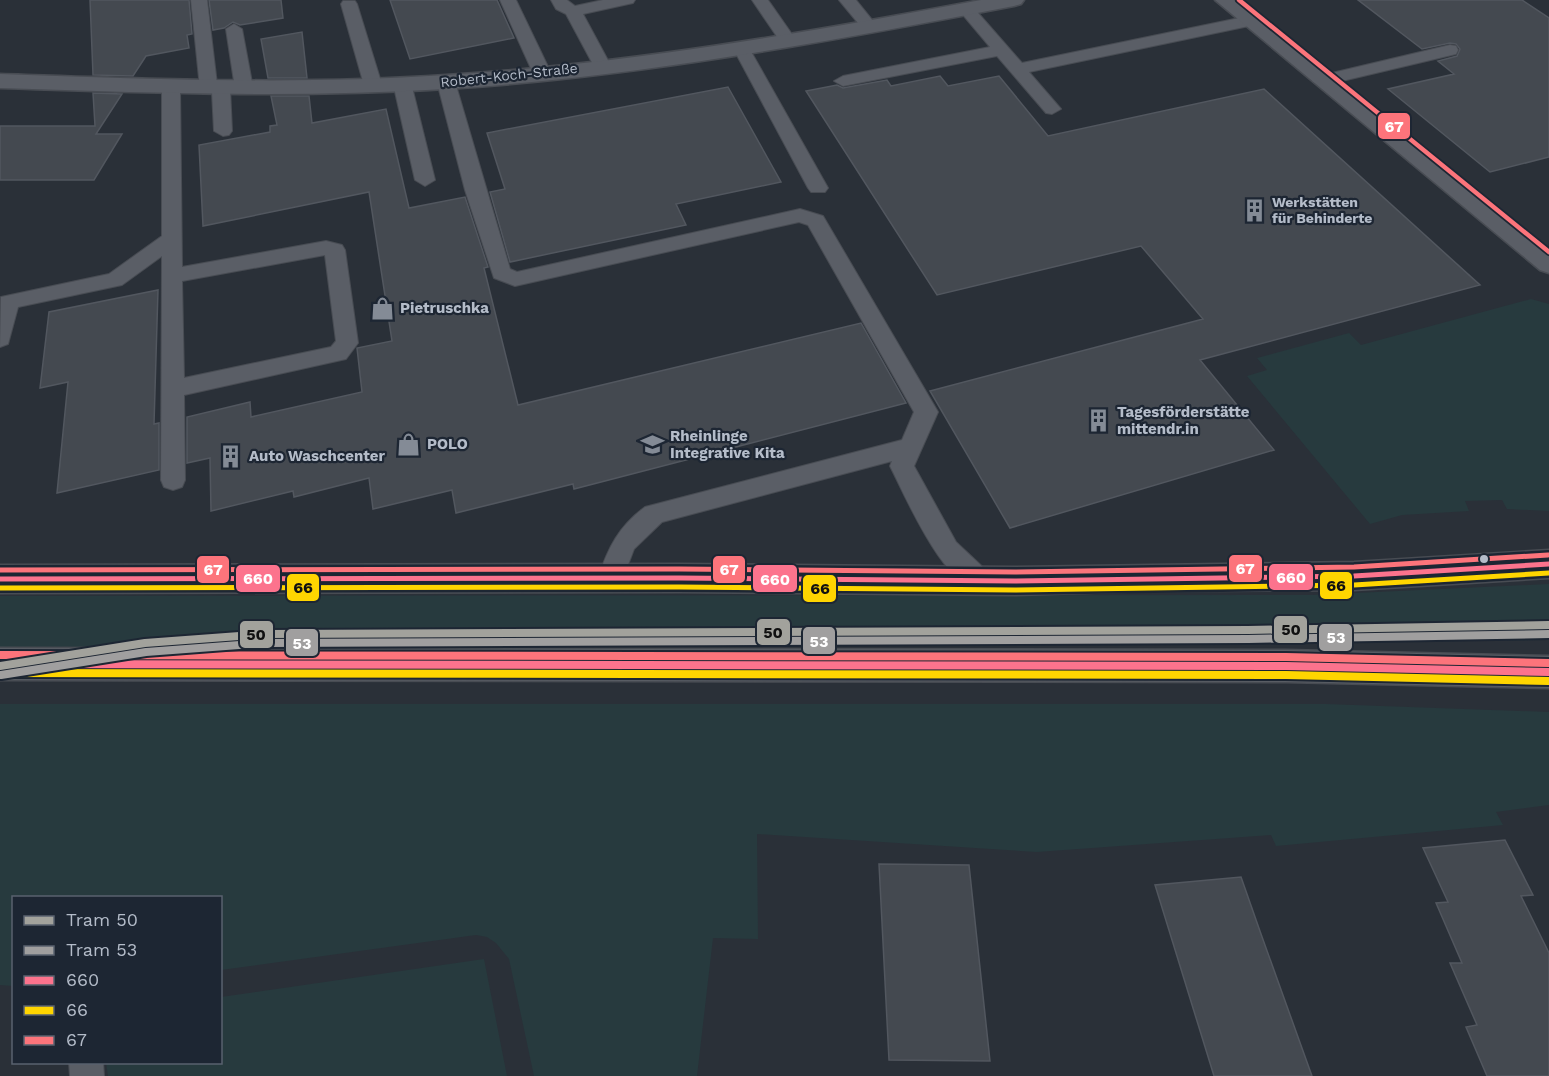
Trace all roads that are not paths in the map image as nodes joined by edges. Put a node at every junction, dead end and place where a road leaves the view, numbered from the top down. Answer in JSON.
{"nodes":[{"id":1,"x":199,"y":0,"type":"edge"},
{"id":2,"x":508,"y":0,"type":"edge"},
{"id":3,"x":559,"y":0,"type":"edge"},
{"id":4,"x":627,"y":0,"type":"edge"},
{"id":5,"x":760,"y":0,"type":"edge"},
{"id":6,"x":848,"y":0,"type":"edge"},
{"id":7,"x":1014,"y":0,"type":"edge"},
{"id":8,"x":1225,"y":0,"type":"edge"},
{"id":9,"x":350,"y":4,"type":"dead end"},
{"id":10,"x":966,"y":9,"type":"junction"},
{"id":11,"x":573,"y":11,"type":"junction"},
{"id":12,"x":1249,"y":21,"type":"junction"},
{"id":13,"x":869,"y":26,"type":"junction"},
{"id":14,"x":234,"y":29,"type":"dead end"},
{"id":15,"x":788,"y":40,"type":"junction"},
{"id":16,"x":741,"y":48,"type":"junction"},
{"id":17,"x":1001,"y":50,"type":"junction"},
{"id":18,"x":1450,"y":50,"type":"dead end"},
{"id":19,"x":602,"y":66,"type":"junction"},
{"id":20,"x":1018,"y":69,"type":"junction"},
{"id":21,"x":542,"y":73,"type":"junction"},
{"id":22,"x":0,"y":81,"type":"edge"},
{"id":23,"x":843,"y":81,"type":"dead end"},
{"id":24,"x":1321,"y":81,"type":"junction"},
{"id":25,"x":447,"y":82,"type":"junction"},
{"id":26,"x":402,"y":83,"type":"junction"},
{"id":27,"x":373,"y":85,"type":"junction"},
{"id":28,"x":171,"y":87,"type":"junction"},
{"id":29,"x":215,"y":88,"type":"junction"},
{"id":30,"x":244,"y":88,"type":"junction"},
{"id":31,"x":1052,"y":108,"type":"dead end"},
{"id":32,"x":223,"y":131,"type":"dead end"},
{"id":33,"x":425,"y":180,"type":"dead end"},
{"id":34,"x":818,"y":188,"type":"dead end"},
{"id":35,"x":171,"y":239,"type":"junction"},
{"id":36,"x":1549,"y":264,"type":"edge"},
{"id":37,"x":171,"y":276,"type":"junction"},
{"id":38,"x":0,"y":339,"type":"edge"},
{"id":39,"x":172,"y":389,"type":"junction"},
{"id":40,"x":911,"y":447,"type":"junction"},
{"id":41,"x":173,"y":480,"type":"dead end"},
{"id":42,"x":1549,"y":564,"type":"edge"},
{"id":43,"x":611,"y":578,"type":"junction"},
{"id":44,"x":0,"y":579,"type":"edge"},
{"id":45,"x":980,"y":581,"type":"junction"},
{"id":46,"x":0,"y":664,"type":"edge"},
{"id":47,"x":1549,"y":672,"type":"edge"}],
"edges":[{"from":1,"to":29,"type":"lane"},
{"from":2,"to":21,"type":"lane"},
{"from":3,"to":11,"type":"lane"},
{"from":4,"to":11,"type":"lane"},
{"from":5,"to":15,"type":"lane"},
{"from":6,"to":13,"type":"lane"},
{"from":7,"to":10,"type":"street","name":"Robert-Koch-Straße"},
{"from":8,"to":12,"type":"street"},
{"from":9,"to":27,"type":"lane"},
{"from":10,"to":13,"type":"street","name":"Robert-Koch-Straße"},
{"from":10,"to":17,"type":"lane"},
{"from":11,"to":19,"type":"lane"},
{"from":12,"to":20,"type":"lane"},
{"from":12,"to":24,"type":"street"},
{"from":13,"to":15,"type":"street","name":"Robert-Koch-Straße"},
{"from":14,"to":30,"type":"lane"},
{"from":15,"to":16,"type":"street","name":"Robert-Koch-Straße"},
{"from":16,"to":19,"type":"street","name":"Robert-Koch-Straße"},
{"from":16,"to":34,"type":"lane"},
{"from":17,"to":20,"type":"lane"},
{"from":17,"to":23,"type":"lane"},
{"from":18,"to":24,"type":"lane"},
{"from":19,"to":21,"type":"street","name":"Robert-Koch-Straße"},
{"from":20,"to":31,"type":"lane"},
{"from":21,"to":25,"type":"street","name":"Robert-Koch-Straße"},
{"from":22,"to":28,"type":"street","name":"Robert-Koch-Straße"},
{"from":24,"to":36,"type":"street"},
{"from":25,"to":26,"type":"street","name":"Robert-Koch-Straße"},
{"from":25,"to":40,"type":"lane"},
{"from":26,"to":27,"type":"street","name":"Robert-Koch-Straße"},
{"from":26,"to":33,"type":"lane"},
{"from":27,"to":30,"type":"street","name":"Robert-Koch-Straße"},
{"from":28,"to":29,"type":"street","name":"Robert-Koch-Straße"},
{"from":28,"to":35,"type":"lane"},
{"from":29,"to":30,"type":"street","name":"Robert-Koch-Straße"},
{"from":29,"to":32,"type":"lane"},
{"from":35,"to":37,"type":"lane"},
{"from":35,"to":38,"type":"lane"},
{"from":37,"to":39,"type":"lane"},
{"from":37,"to":39,"type":"lane"},
{"from":39,"to":41,"type":"lane"},
{"from":40,"to":43,"type":"lane"},
{"from":40,"to":45,"type":"lane"},
{"from":42,"to":45,"type":"main road"},
{"from":43,"to":44,"type":"main road"},
{"from":43,"to":45,"type":"main road"},
{"from":46,"to":47,"type":"main road"}]}
